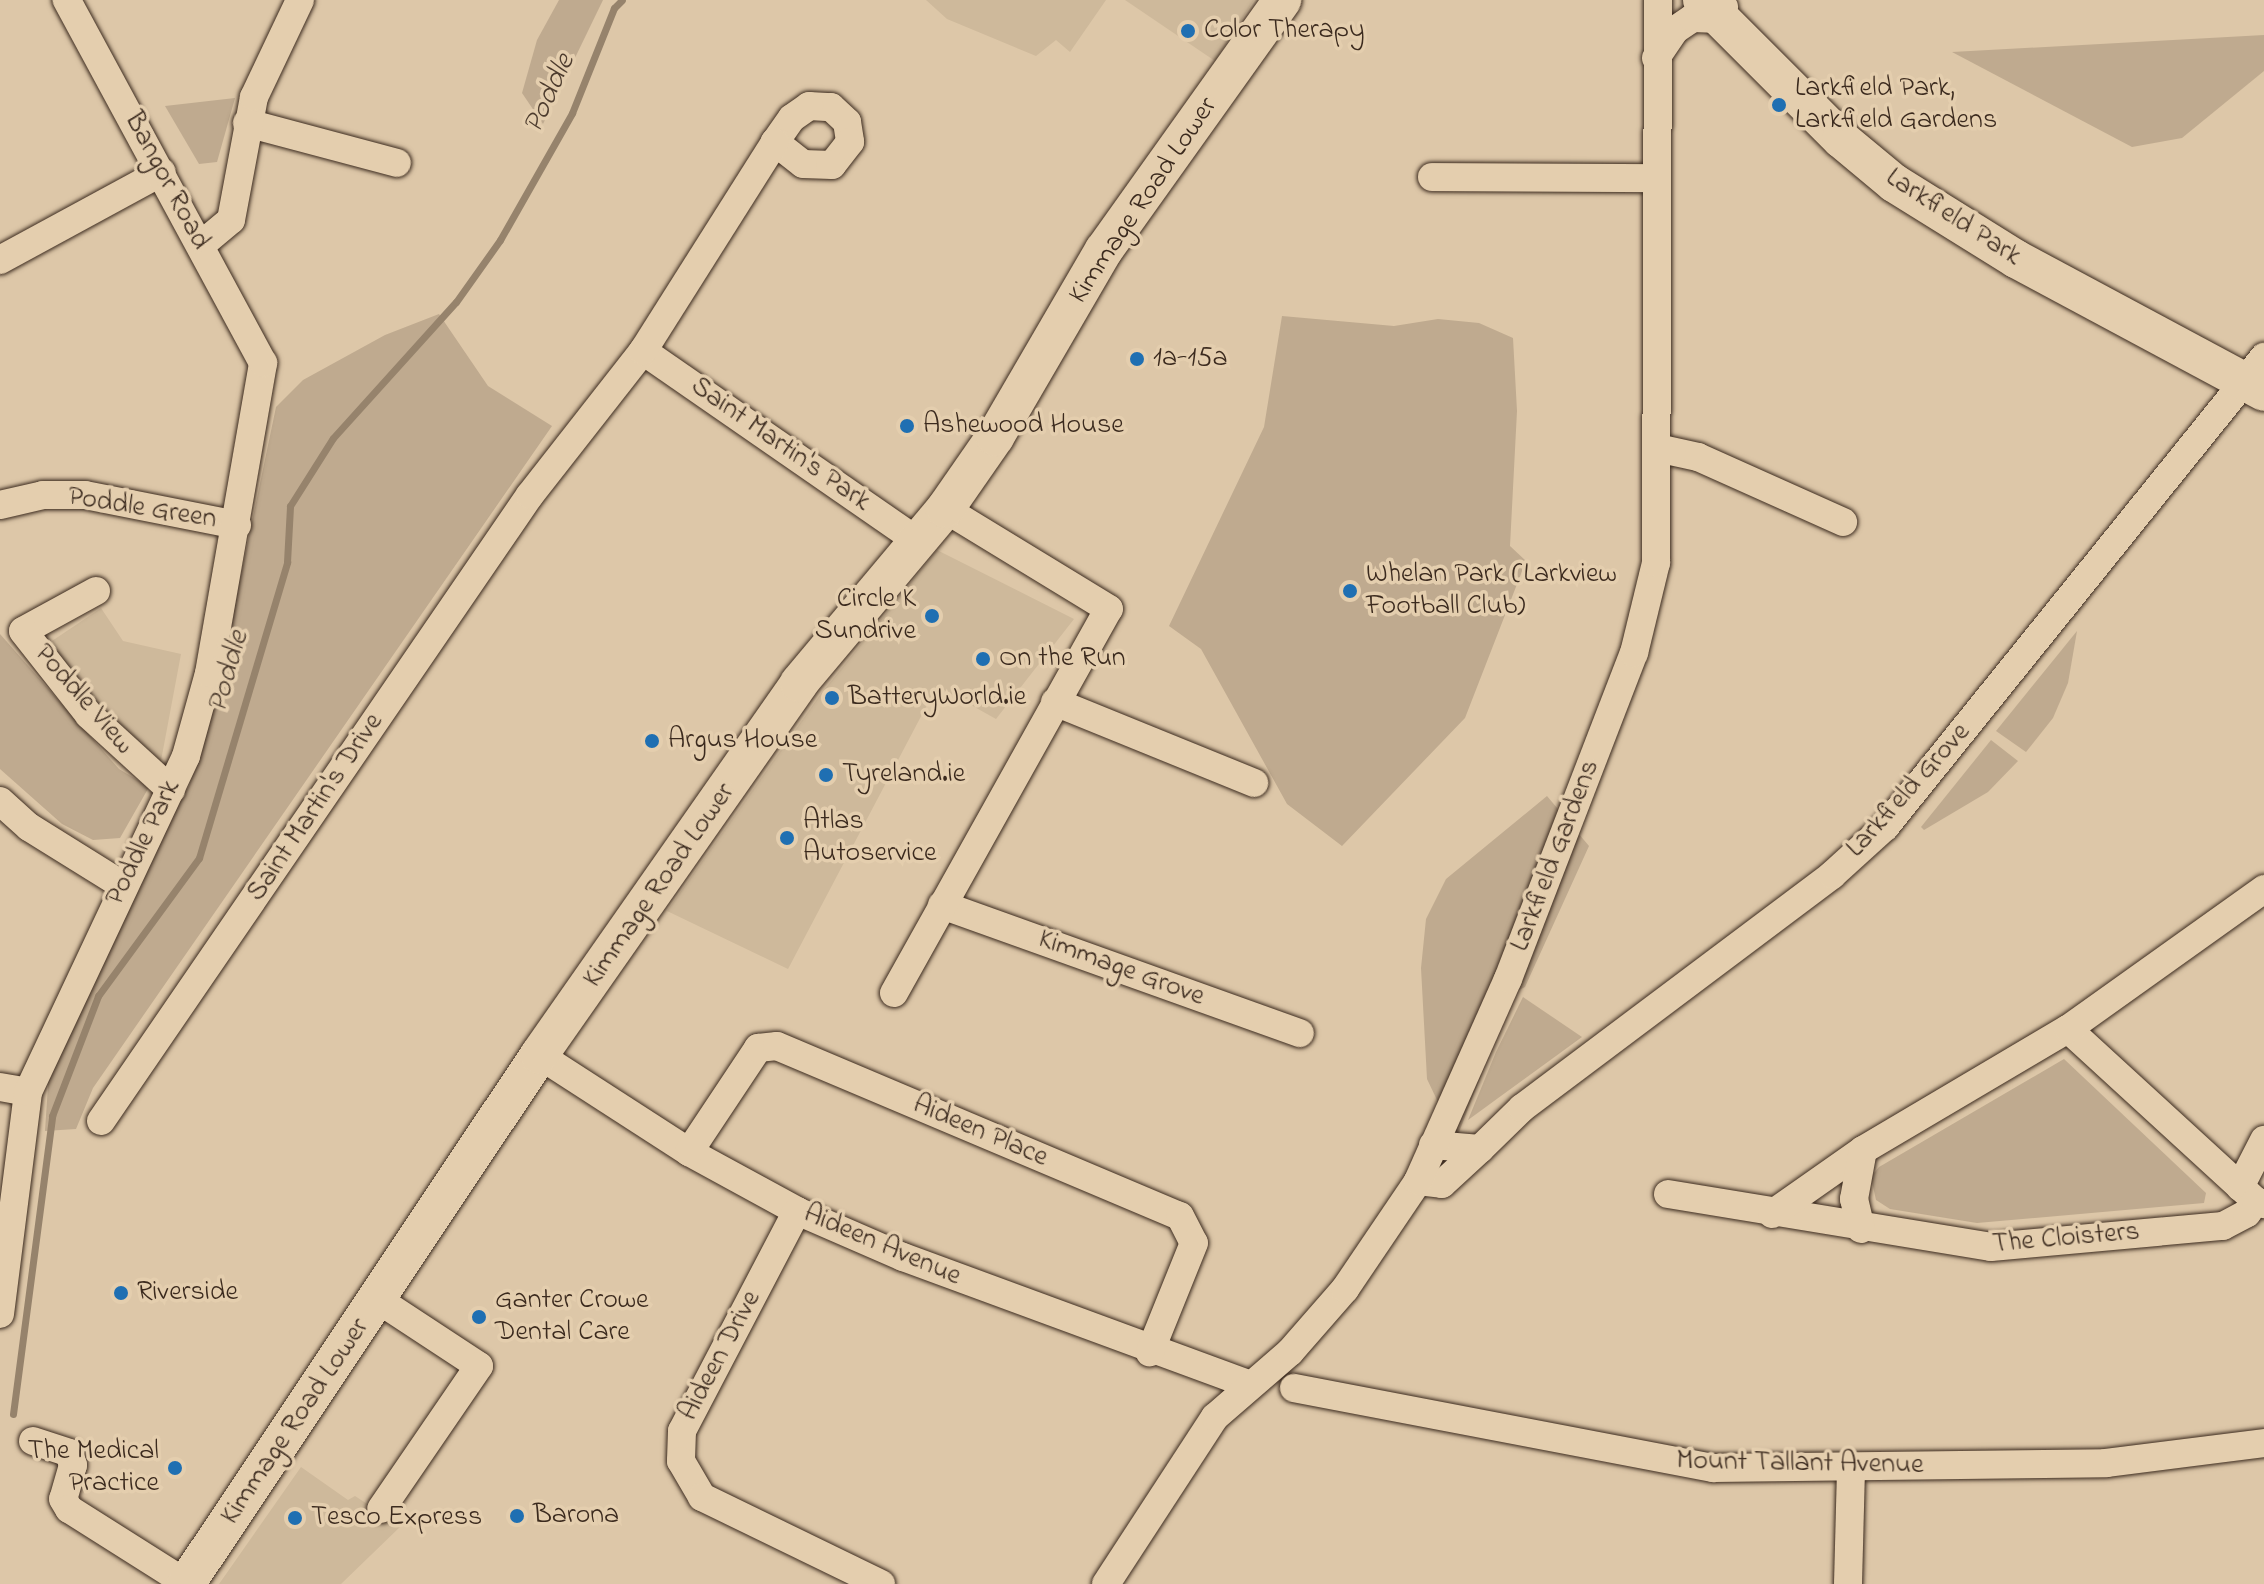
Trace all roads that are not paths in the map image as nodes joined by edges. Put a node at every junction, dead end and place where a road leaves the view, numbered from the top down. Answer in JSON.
{"nodes":[{"id":1,"x":67,"y":0,"type":"edge"},
{"id":2,"x":300,"y":0,"type":"edge"},
{"id":3,"x":1282,"y":0,"type":"edge"},
{"id":4,"x":1658,"y":0,"type":"edge"},
{"id":5,"x":1716,"y":6,"type":"edge"},
{"id":6,"x":1656,"y":59,"type":"junction"},
{"id":7,"x":247,"y":123,"type":"junction"},
{"id":8,"x":775,"y":142,"type":"dead end"},
{"id":9,"x":397,"y":163,"type":"dead end"},
{"id":10,"x":162,"y":172,"type":"junction"},
{"id":11,"x":1432,"y":177,"type":"dead end"},
{"id":12,"x":1656,"y":178,"type":"junction"},
{"id":13,"x":201,"y":245,"type":"junction"},
{"id":14,"x":0,"y":260,"type":"edge"},
{"id":15,"x":643,"y":351,"type":"junction"},
{"id":16,"x":263,"y":363,"type":"joint"},
{"id":17,"x":2258,"y":376,"type":"edge"},
{"id":18,"x":1657,"y":448,"type":"junction"},
{"id":19,"x":0,"y":505,"type":"edge"},
{"id":20,"x":945,"y":509,"type":"junction"},
{"id":21,"x":1843,"y":522,"type":"dead end"},
{"id":22,"x":237,"y":525,"type":"junction"},
{"id":23,"x":917,"y":541,"type":"junction"},
{"id":24,"x":96,"y":591,"type":"dead end"},
{"id":25,"x":1055,"y":702,"type":"junction"},
{"id":26,"x":1254,"y":783,"type":"dead end"},
{"id":27,"x":171,"y":790,"type":"junction"},
{"id":28,"x":0,"y":801,"type":"edge"},
{"id":29,"x":122,"y":885,"type":"junction"},
{"id":30,"x":2264,"y":889,"type":"edge"},
{"id":31,"x":942,"y":905,"type":"junction"},
{"id":32,"x":894,"y":993,"type":"dead end"},
{"id":33,"x":2068,"y":1029,"type":"junction"},
{"id":34,"x":1300,"y":1033,"type":"dead end"},
{"id":35,"x":539,"y":1055,"type":"junction"},
{"id":36,"x":0,"y":1087,"type":"edge"},
{"id":37,"x":28,"y":1092,"type":"junction"},
{"id":38,"x":101,"y":1121,"type":"dead end"},
{"id":39,"x":2264,"y":1140,"type":"edge"},
{"id":40,"x":1433,"y":1145,"type":"junction"},
{"id":41,"x":1480,"y":1149,"type":"junction"},
{"id":42,"x":1863,"y":1150,"type":"junction"},
{"id":43,"x":689,"y":1152,"type":"junction"},
{"id":44,"x":1418,"y":1181,"type":"junction"},
{"id":45,"x":1668,"y":1194,"type":"dead end"},
{"id":46,"x":2254,"y":1197,"type":"edge"},
{"id":47,"x":797,"y":1211,"type":"junction"},
{"id":48,"x":1772,"y":1214,"type":"junction"},
{"id":49,"x":1861,"y":1229,"type":"junction"},
{"id":50,"x":377,"y":1299,"type":"junction"},
{"id":51,"x":0,"y":1314,"type":"edge"},
{"id":52,"x":1150,"y":1352,"type":"junction"},
{"id":53,"x":1250,"y":1385,"type":"junction"},
{"id":54,"x":1294,"y":1388,"type":"dead end"},
{"id":55,"x":33,"y":1441,"type":"dead end"},
{"id":56,"x":2264,"y":1443,"type":"edge"},
{"id":57,"x":1851,"y":1468,"type":"junction"},
{"id":58,"x":381,"y":1509,"type":"dead end"},
{"id":59,"x":186,"y":1584,"type":"edge"},
{"id":60,"x":881,"y":1584,"type":"edge"},
{"id":61,"x":1106,"y":1584,"type":"edge"},
{"id":62,"x":1848,"y":1584,"type":"edge"}],
"edges":[{"from":1,"to":10,"type":"street","name":"Bangor Road"},
{"from":2,"to":7,"type":"street"},
{"from":3,"to":20,"type":"main road","name":"Kimmage Road Lower"},
{"from":4,"to":6,"type":"street","name":"Larkfield Gardens"},
{"from":5,"to":6,"type":"street"},
{"from":5,"to":17,"type":"main road","name":"Larkfield Park"},
{"from":6,"to":12,"type":"street","name":"Larkfield Gardens"},
{"from":7,"to":9,"type":"street"},
{"from":7,"to":13,"type":"street"},
{"from":8,"to":15,"type":"street"},
{"from":10,"to":13,"type":"street","name":"Bangor Road"},
{"from":10,"to":14,"type":"street"},
{"from":11,"to":12,"type":"street"},
{"from":12,"to":18,"type":"street","name":"Larkfield Gardens"},
{"from":13,"to":16,"type":"street","name":"Bangor Road"},
{"from":15,"to":23,"type":"street","name":"Saint Martin's Park"},
{"from":15,"to":38,"type":"street","name":"Saint Martin's Drive"},
{"from":16,"to":22,"type":"street","name":"Poddle Park"},
{"from":17,"to":41,"type":"street","name":"Larkfield Grove"},
{"from":18,"to":21,"type":"street"},
{"from":18,"to":40,"type":"street","name":"Larkfield Gardens"},
{"from":19,"to":22,"type":"street","name":"Poddle Green"},
{"from":20,"to":23,"type":"main road","name":"Kimmage Road Lower"},
{"from":20,"to":25,"type":"street"},
{"from":22,"to":27,"type":"street","name":"Poddle Park"},
{"from":23,"to":35,"type":"main road","name":"Kimmage Road Lower"},
{"from":24,"to":27,"type":"street","name":"Poddle View"},
{"from":25,"to":26,"type":"street"},
{"from":25,"to":31,"type":"street"},
{"from":27,"to":29,"type":"street","name":"Poddle Park"},
{"from":28,"to":29,"type":"street"},
{"from":29,"to":37,"type":"street","name":"Poddle Park"},
{"from":30,"to":33,"type":"street"},
{"from":31,"to":32,"type":"street"},
{"from":31,"to":34,"type":"street","name":"Kimmage Grove"},
{"from":33,"to":42,"type":"street"},
{"from":33,"to":46,"type":"street"},
{"from":35,"to":43,"type":"street","name":"Aideen Avenue"},
{"from":35,"to":50,"type":"main road","name":"Kimmage Road Lower"},
{"from":36,"to":37,"type":"street"},
{"from":37,"to":51,"type":"street","name":"Poddle Park"},
{"from":39,"to":46,"type":"street","name":"The Cloisters"},
{"from":40,"to":41,"type":"street"},
{"from":40,"to":44,"type":"street","name":"Larkfield Gardens"},
{"from":41,"to":44,"type":"street","name":"Larkfield Grove"},
{"from":42,"to":48,"type":"street"},
{"from":42,"to":49,"type":"street"},
{"from":43,"to":47,"type":"street","name":"Aideen Avenue"},
{"from":43,"to":52,"type":"street","name":"Aideen Place"},
{"from":44,"to":53,"type":"street","name":"Larkfield Gardens"},
{"from":45,"to":48,"type":"street","name":"The Cloisters"},
{"from":46,"to":49,"type":"street","name":"The Cloisters"},
{"from":47,"to":52,"type":"street","name":"Aideen Avenue"},
{"from":47,"to":60,"type":"street","name":"Aideen Drive"},
{"from":48,"to":49,"type":"street","name":"The Cloisters"},
{"from":50,"to":58,"type":"street"},
{"from":50,"to":59,"type":"main road","name":"Kimmage Road Lower"},
{"from":52,"to":53,"type":"street","name":"Aideen Avenue"},
{"from":53,"to":61,"type":"street","name":"Larkfield Gardens"},
{"from":54,"to":57,"type":"street","name":"Mount Tallant Avenue"},
{"from":55,"to":59,"type":"street"},
{"from":56,"to":57,"type":"street","name":"Mount Tallant Avenue"},
{"from":57,"to":62,"type":"street"}]}
